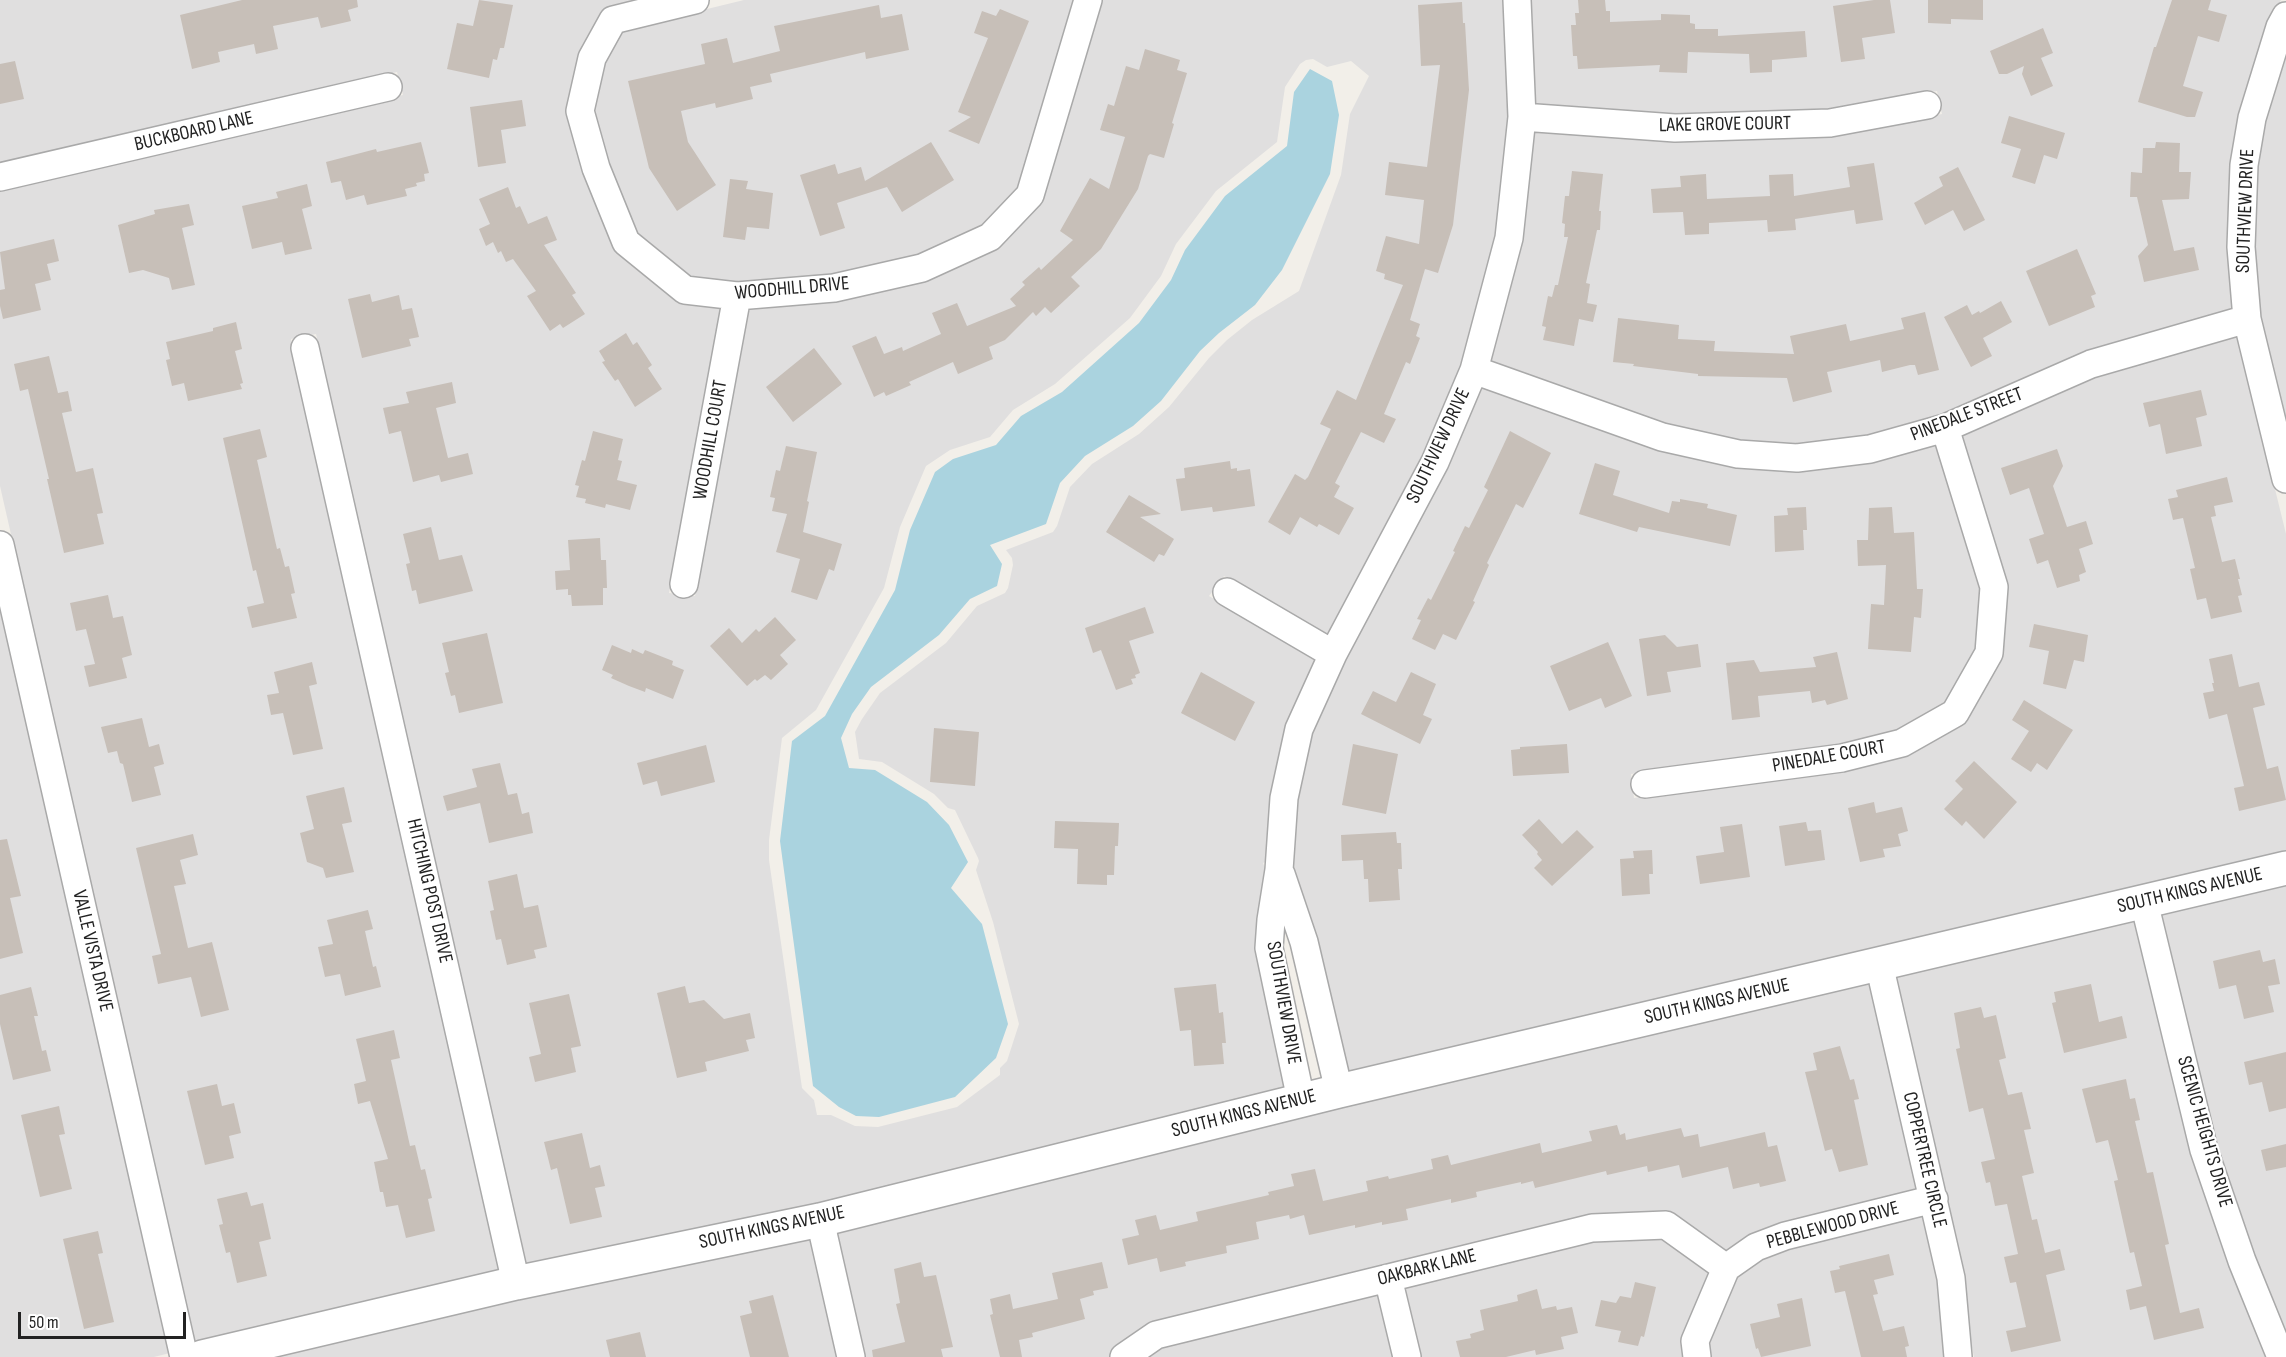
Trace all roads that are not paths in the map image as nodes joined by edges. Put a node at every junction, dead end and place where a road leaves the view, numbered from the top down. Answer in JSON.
{"nodes":[{"id":1,"x":694,"y":0,"type":"edge"},
{"id":2,"x":1088,"y":0,"type":"edge"},
{"id":3,"x":1517,"y":0,"type":"edge"},
{"id":4,"x":2286,"y":16,"type":"edge"},
{"id":5,"x":388,"y":87,"type":"dead end"},
{"id":6,"x":1927,"y":105,"type":"dead end"},
{"id":7,"x":1522,"y":117,"type":"junction"},
{"id":8,"x":0,"y":177,"type":"edge"},
{"id":9,"x":737,"y":296,"type":"junction"},
{"id":10,"x":2247,"y":319,"type":"junction"},
{"id":11,"x":305,"y":348,"type":"dead end"},
{"id":12,"x":1474,"y":370,"type":"junction"},
{"id":13,"x":1945,"y":428,"type":"junction"},
{"id":14,"x":2286,"y":479,"type":"edge"},
{"id":15,"x":0,"y":545,"type":"edge"},
{"id":16,"x":684,"y":584,"type":"dead end"},
{"id":17,"x":1227,"y":592,"type":"dead end"},
{"id":18,"x":1333,"y":654,"type":"junction"},
{"id":19,"x":1645,"y":784,"type":"dead end"},
{"id":20,"x":2286,"y":868,"type":"edge"},
{"id":21,"x":1279,"y":870,"type":"junction"},
{"id":22,"x":2144,"y":902,"type":"junction"},
{"id":23,"x":1879,"y":964,"type":"junction"},
{"id":24,"x":1339,"y":1090,"type":"junction"},
{"id":25,"x":1301,"y":1100,"type":"junction"},
{"id":26,"x":1934,"y":1199,"type":"junction"},
{"id":27,"x":820,"y":1220,"type":"junction"},
{"id":28,"x":1726,"y":1268,"type":"junction"},
{"id":29,"x":1388,"y":1278,"type":"junction"},
{"id":30,"x":516,"y":1283,"type":"junction"},
{"id":31,"x":184,"y":1357,"type":"edge"},
{"id":32,"x":202,"y":1357,"type":"edge"},
{"id":33,"x":851,"y":1357,"type":"edge"},
{"id":34,"x":1124,"y":1357,"type":"edge"},
{"id":35,"x":1407,"y":1357,"type":"edge"},
{"id":36,"x":1697,"y":1357,"type":"edge"},
{"id":37,"x":1958,"y":1357,"type":"edge"},
{"id":38,"x":2281,"y":1357,"type":"edge"}],
"edges":[{"from":1,"to":9,"type":"street","name":"WOODHILL DRIVE"},
{"from":2,"to":9,"type":"street","name":"WOODHILL DRIVE"},
{"from":3,"to":7,"type":"street","name":"SOUTHVIEW DRIVE"},
{"from":4,"to":10,"type":"street","name":"SOUTHVIEW DRIVE"},
{"from":5,"to":8,"type":"street","name":"BUCKBOARD LANE"},
{"from":6,"to":7,"type":"street","name":"LAKE GROVE COURT"},
{"from":7,"to":12,"type":"street","name":"SOUTHVIEW DRIVE"},
{"from":9,"to":16,"type":"street","name":"WOODHILL COURT"},
{"from":10,"to":13,"type":"street","name":"PINEDALE STREET"},
{"from":10,"to":14,"type":"street","name":"SOUTHVIEW DRIVE"},
{"from":11,"to":30,"type":"street","name":"HITCHING POST DRIVE"},
{"from":12,"to":13,"type":"street","name":"PINEDALE STREET"},
{"from":12,"to":18,"type":"street","name":"SOUTHVIEW DRIVE"},
{"from":13,"to":19,"type":"street","name":"PINEDALE COURT"},
{"from":15,"to":31,"type":"street","name":"VALLE VISTA DRIVE"},
{"from":17,"to":18,"type":"street"},
{"from":18,"to":21,"type":"street","name":"SOUTHVIEW DRIVE"},
{"from":20,"to":22,"type":"street","name":"SOUTH KINGS AVENUE"},
{"from":21,"to":24,"type":"street","name":"SOUTHVIEW DRIVE"},
{"from":21,"to":25,"type":"street","name":"SOUTHVIEW DRIVE"},
{"from":22,"to":23,"type":"street","name":"SOUTH KINGS AVENUE"},
{"from":22,"to":38,"type":"street","name":"SCENIC HEIGHTS DRIVE"},
{"from":23,"to":24,"type":"street","name":"SOUTH KINGS AVENUE"},
{"from":23,"to":26,"type":"street","name":"COPPERTREE CIRCLE"},
{"from":24,"to":25,"type":"street","name":"SOUTH KINGS AVENUE"},
{"from":25,"to":27,"type":"street","name":"SOUTH KINGS AVENUE"},
{"from":26,"to":28,"type":"street","name":"PEBBLEWOOD DRIVE"},
{"from":26,"to":37,"type":"street","name":"COPPERTREE CIRCLE"},
{"from":27,"to":30,"type":"street","name":"SOUTH KINGS AVENUE"},
{"from":27,"to":33,"type":"street"},
{"from":28,"to":29,"type":"street","name":"OAKBARK LANE"},
{"from":28,"to":36,"type":"street"},
{"from":29,"to":34,"type":"street","name":"OAKBARK LANE"},
{"from":29,"to":35,"type":"street"},
{"from":30,"to":32,"type":"street","name":"SOUTH KINGS AVENUE"}]}
